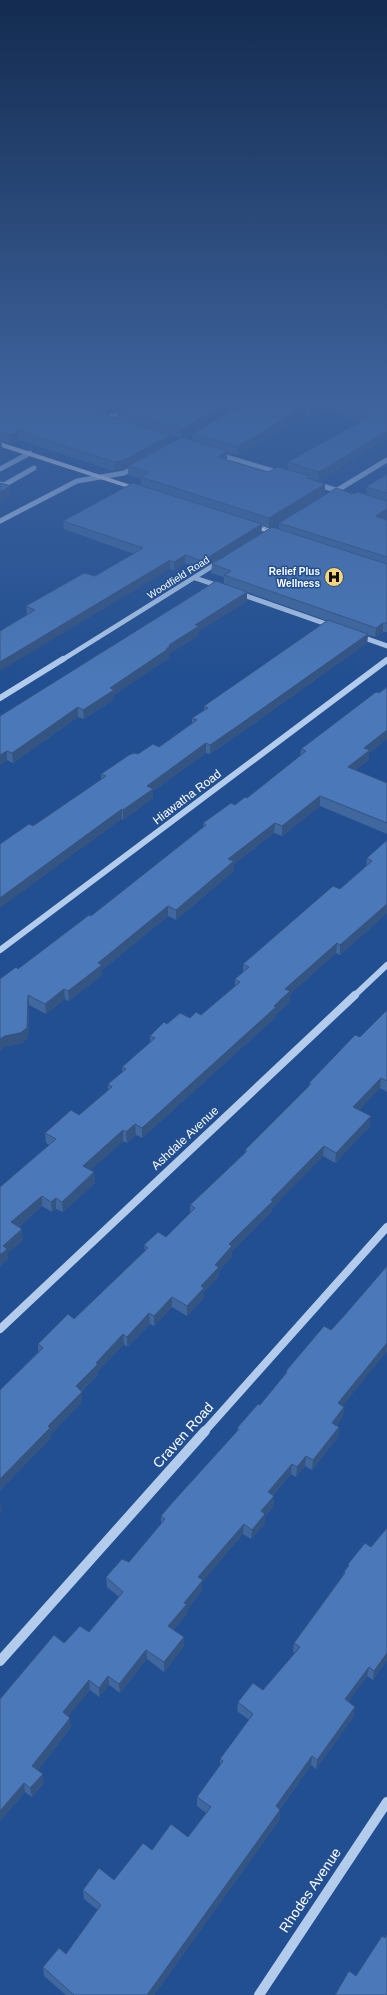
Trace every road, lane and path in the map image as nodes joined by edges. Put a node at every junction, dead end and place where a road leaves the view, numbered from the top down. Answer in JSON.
{"nodes":[{"id":1,"x":56,"y":492,"type":"edge"},
{"id":2,"x":334,"y":492,"type":"edge"},
{"id":3,"x":325,"y":498,"type":"edge"},
{"id":4,"x":0,"y":521,"type":"edge"},
{"id":5,"x":240,"y":522,"type":"edge"},
{"id":6,"x":273,"y":530,"type":"junction"},
{"id":7,"x":262,"y":536,"type":"edge"},
{"id":8,"x":291,"y":538,"type":"edge"},
{"id":9,"x":228,"y":557,"type":"edge"},
{"id":10,"x":195,"y":578,"type":"junction"},
{"id":11,"x":342,"y":630,"type":"edge"},
{"id":12,"x":349,"y":632,"type":"edge"},
{"id":13,"x":387,"y":646,"type":"edge"},
{"id":14,"x":387,"y":660,"type":"edge"},
{"id":15,"x":0,"y":698,"type":"edge"},
{"id":16,"x":0,"y":950,"type":"edge"},
{"id":17,"x":387,"y":964,"type":"edge"},
{"id":18,"x":387,"y":1228,"type":"edge"},
{"id":19,"x":0,"y":1329,"type":"edge"},
{"id":20,"x":0,"y":1661,"type":"edge"},
{"id":21,"x":387,"y":1802,"type":"edge"},
{"id":22,"x":259,"y":1995,"type":"edge"}],
"edges":[{"from":1,"to":4,"type":"street"},
{"from":2,"to":3,"type":"street"},
{"from":5,"to":6,"type":"main road"},
{"from":6,"to":7,"type":"street"},
{"from":6,"to":8,"type":"main road"},
{"from":9,"to":10,"type":"street","name":"Woodfield Road"},
{"from":10,"to":11,"type":"street"},
{"from":10,"to":15,"type":"street","name":"Woodfield Road"},
{"from":12,"to":13,"type":"street"},
{"from":14,"to":16,"type":"street","name":"Hiawatha Road"},
{"from":17,"to":19,"type":"street","name":"Ashdale Avenue"},
{"from":18,"to":20,"type":"street","name":"Craven Road"},
{"from":21,"to":22,"type":"street","name":"Rhodes Avenue"}]}
